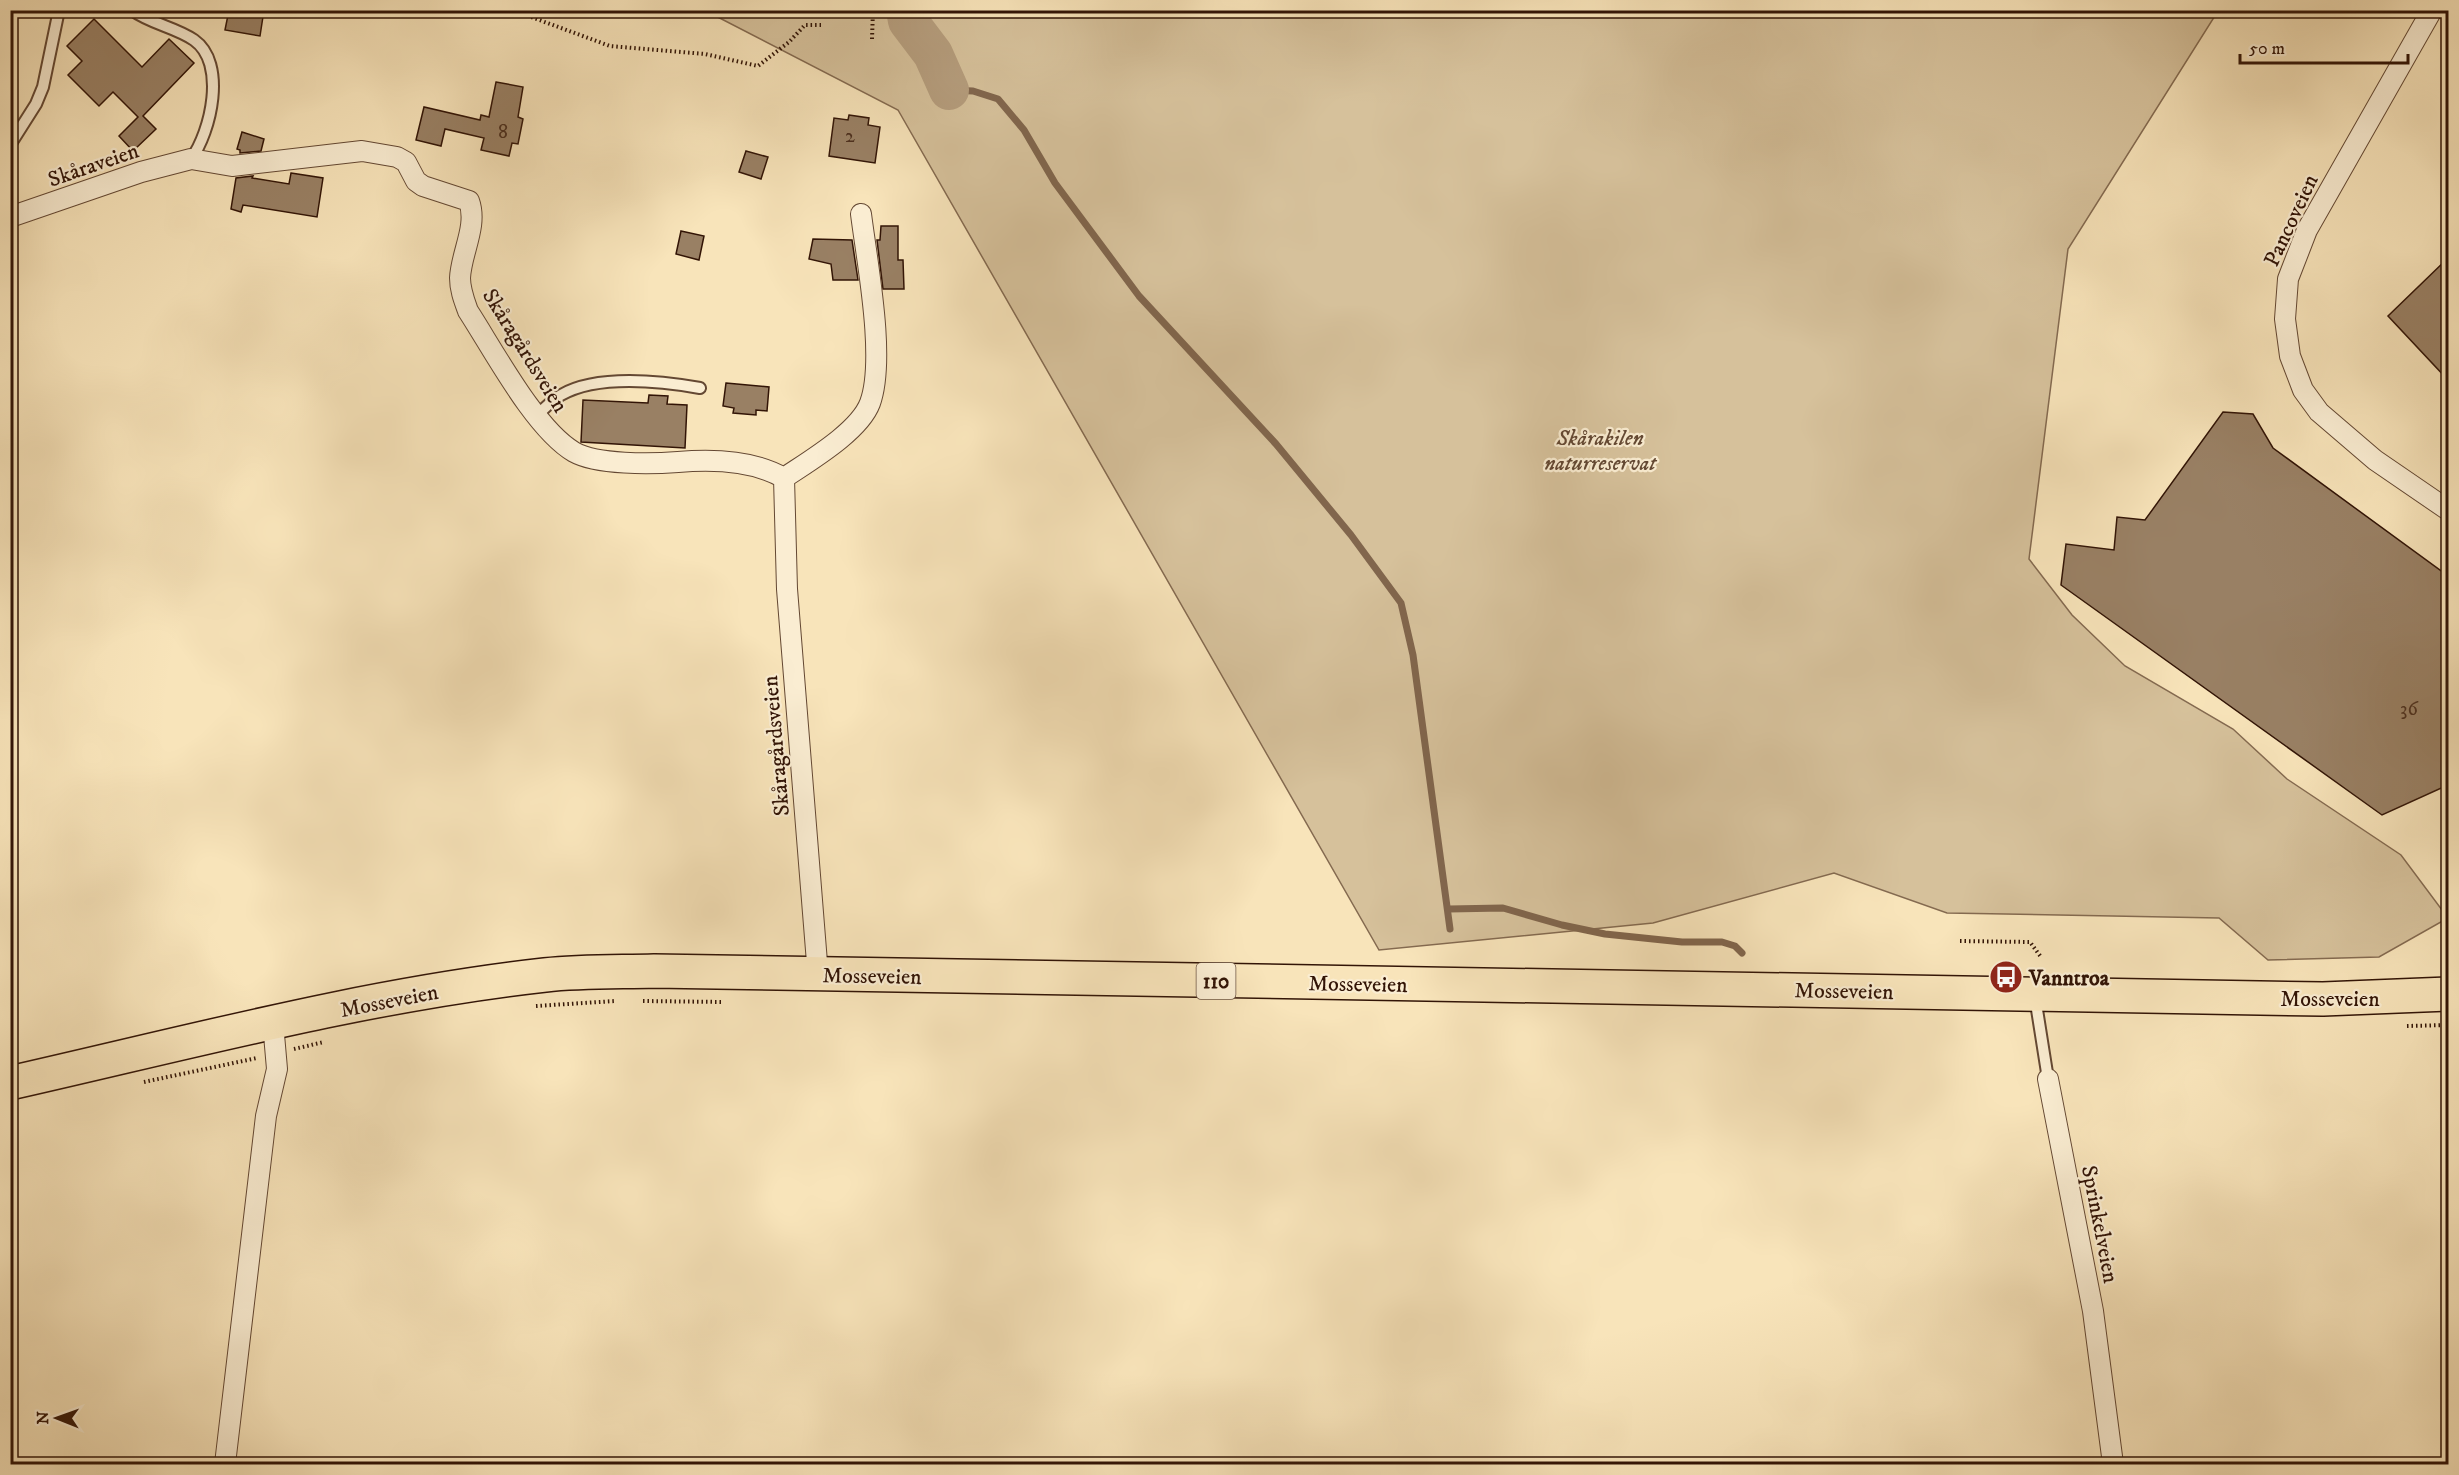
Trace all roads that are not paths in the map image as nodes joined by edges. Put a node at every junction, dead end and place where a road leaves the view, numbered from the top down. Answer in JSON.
{"nodes":[{"id":1,"x":132,"y":10,"type":"edge"},
{"id":2,"x":2432,"y":10,"type":"edge"},
{"id":3,"x":57,"y":15,"type":"edge"},
{"id":4,"x":10,"y":145,"type":"edge"},
{"id":5,"x":191,"y":159,"type":"junction"},
{"id":6,"x":861,"y":214,"type":"dead end"},
{"id":7,"x":10,"y":217,"type":"edge"},
{"id":8,"x":700,"y":388,"type":"dead end"},
{"id":9,"x":536,"y":416,"type":"junction"},
{"id":10,"x":784,"y":478,"type":"junction"},
{"id":11,"x":2448,"y":510,"type":"edge"},
{"id":12,"x":818,"y":975,"type":"junction"},
{"id":13,"x":2034,"y":993,"type":"junction"},
{"id":14,"x":2448,"y":994,"type":"edge"},
{"id":15,"x":275,"y":1038,"type":"junction"},
{"id":16,"x":2048,"y":1079,"type":"joint"},
{"id":17,"x":10,"y":1083,"type":"edge"},
{"id":18,"x":225,"y":1464,"type":"edge"},
{"id":19,"x":2113,"y":1464,"type":"edge"}],
"edges":[{"from":1,"to":5,"type":"lane"},
{"from":2,"to":11,"type":"street","name":"Pancoveien"},
{"from":3,"to":4,"type":"lane"},
{"from":5,"to":7,"type":"street","name":"Skåraveien"},
{"from":5,"to":9,"type":"street","name":"Skåragårdsveien"},
{"from":6,"to":10,"type":"street"},
{"from":8,"to":9,"type":"lane"},
{"from":9,"to":10,"type":"street","name":"Skåragårdsveien"},
{"from":10,"to":12,"type":"street","name":"Skåragårdsveien"},
{"from":12,"to":13,"type":"highway","name":"Mosseveien","number":"110"},
{"from":12,"to":15,"type":"highway","name":"Mosseveien","number":"110"},
{"from":13,"to":14,"type":"highway","name":"Mosseveien","number":"110"},
{"from":13,"to":16,"type":"lane","name":"Sprinkelveien"},
{"from":15,"to":17,"type":"highway","name":"Mosseveien","number":"110"},
{"from":15,"to":18,"type":"street"},
{"from":16,"to":19,"type":"street","name":"Sprinkelveien"}]}
